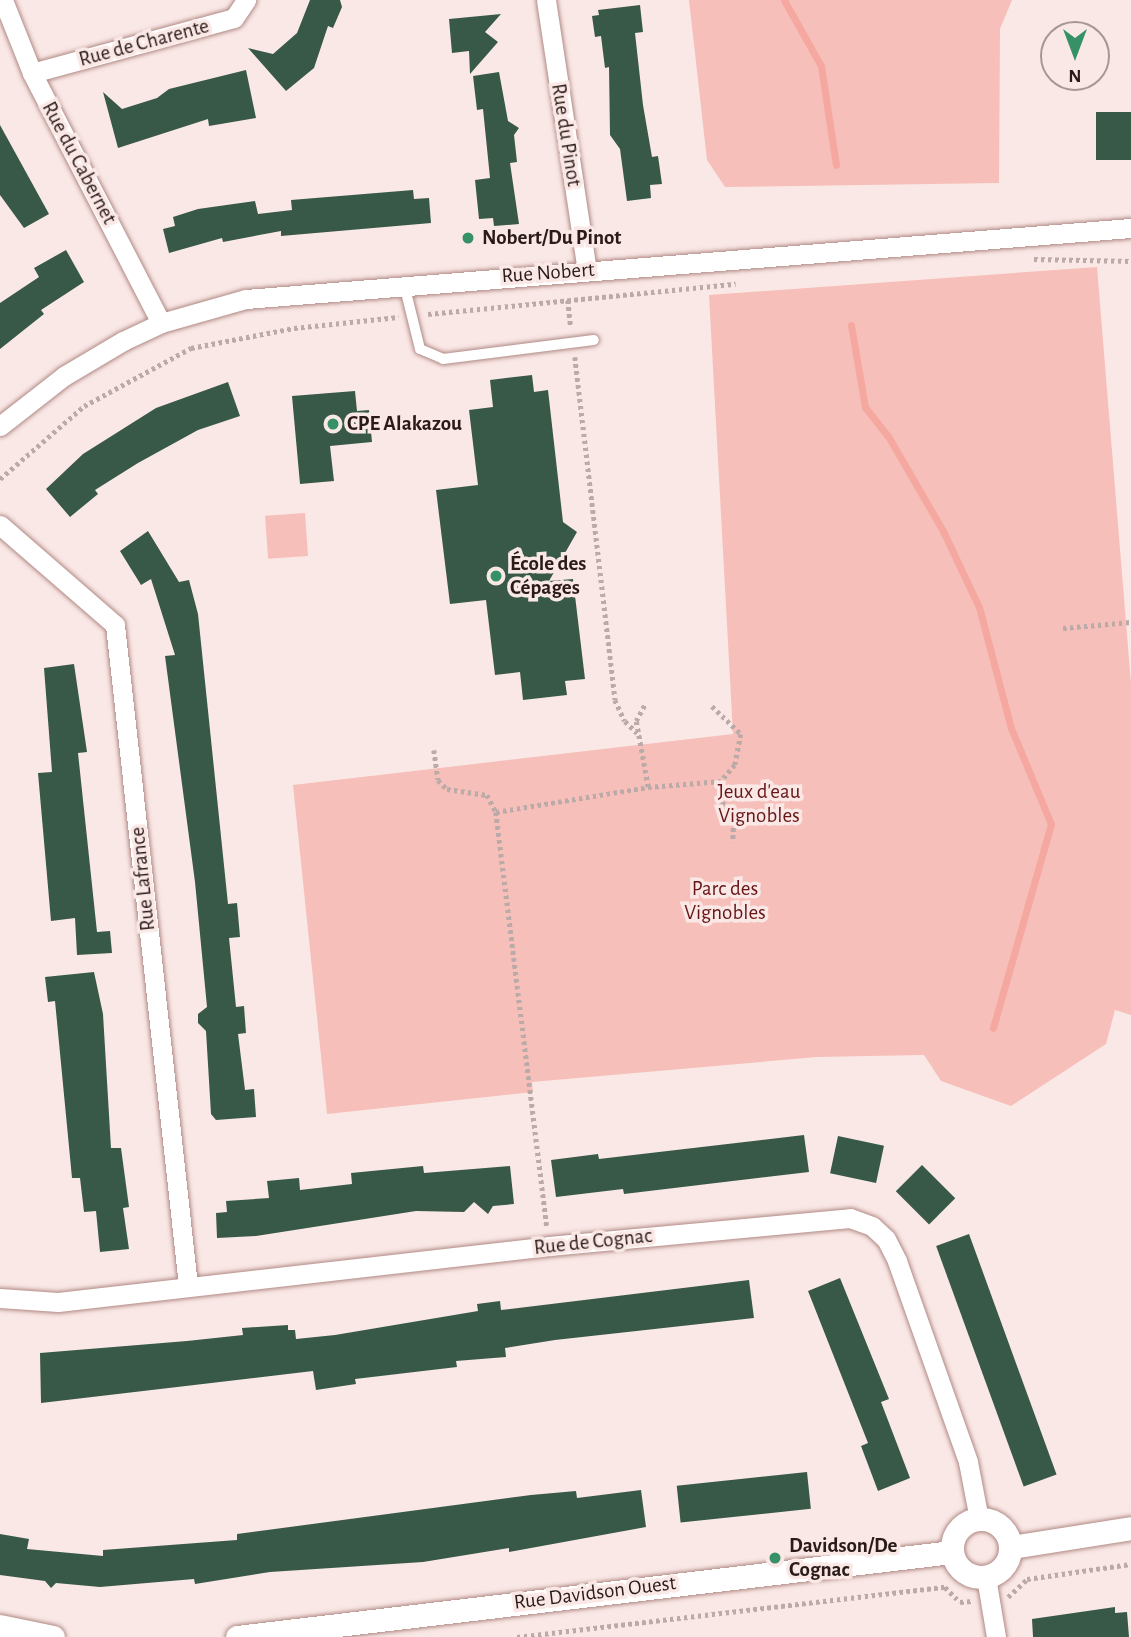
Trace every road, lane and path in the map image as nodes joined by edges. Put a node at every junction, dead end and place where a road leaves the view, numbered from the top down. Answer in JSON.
{"nodes":[{"id":1,"x":3,"y":0,"type":"edge"},
{"id":2,"x":246,"y":0,"type":"edge"},
{"id":3,"x":546,"y":0,"type":"edge"},
{"id":4,"x":32,"y":73,"type":"junction"},
{"id":5,"x":1131,"y":228,"type":"edge"},
{"id":6,"x":1024,"y":258,"type":"dead end"},
{"id":7,"x":1131,"y":261,"type":"edge"},
{"id":8,"x":587,"y":270,"type":"junction"},
{"id":9,"x":751,"y":282,"type":"dead end"},
{"id":10,"x":404,"y":284,"type":"junction"},
{"id":11,"x":568,"y":300,"type":"junction"},
{"id":12,"x":410,"y":316,"type":"junction"},
{"id":13,"x":161,"y":323,"type":"junction"},
{"id":14,"x":594,"y":340,"type":"dead end"},
{"id":15,"x":573,"y":343,"type":"junction"},
{"id":16,"x":0,"y":426,"type":"edge"},
{"id":17,"x":0,"y":479,"type":"edge"},
{"id":18,"x":0,"y":525,"type":"edge"},
{"id":19,"x":1131,"y":622,"type":"edge"},
{"id":20,"x":1063,"y":628,"type":"dead end"},
{"id":21,"x":645,"y":704,"type":"dead end"},
{"id":22,"x":712,"y":706,"type":"dead end"},
{"id":23,"x":639,"y":735,"type":"junction"},
{"id":24,"x":434,"y":750,"type":"dead end"},
{"id":25,"x":721,"y":781,"type":"junction"},
{"id":26,"x":648,"y":787,"type":"junction"},
{"id":27,"x":496,"y":812,"type":"junction"},
{"id":28,"x":733,"y":842,"type":"dead end"},
{"id":29,"x":549,"y":1246,"type":"junction"},
{"id":30,"x":188,"y":1285,"type":"junction"},
{"id":31,"x":0,"y":1298,"type":"edge"},
{"id":32,"x":979,"y":1519,"type":"junction"},
{"id":33,"x":1131,"y":1528,"type":"edge"},
{"id":34,"x":1011,"y":1547,"type":"junction"},
{"id":35,"x":952,"y":1552,"type":"junction"},
{"id":36,"x":1131,"y":1564,"type":"edge"},
{"id":37,"x":986,"y":1577,"type":"junction"},
{"id":38,"x":1005,"y":1598,"type":"dead end"},
{"id":39,"x":966,"y":1602,"type":"dead end"},
{"id":40,"x":0,"y":1626,"type":"edge"},
{"id":41,"x":53,"y":1637,"type":"edge"},
{"id":42,"x":237,"y":1637,"type":"edge"},
{"id":43,"x":517,"y":1637,"type":"edge"},
{"id":44,"x":996,"y":1637,"type":"edge"}],
"edges":[{"from":1,"to":4,"type":"street","name":"Rue du Cabernet"},
{"from":2,"to":4,"type":"street","name":"Rue de Charente"},
{"from":3,"to":8,"type":"street","name":"Rue du Pinot"},
{"from":4,"to":13,"type":"street","name":"Rue du Cabernet"},
{"from":5,"to":8,"type":"street","name":"Rue Nobert"},
{"from":6,"to":7,"type":"path"},
{"from":8,"to":10,"type":"street","name":"Rue Nobert"},
{"from":9,"to":11,"type":"path"},
{"from":10,"to":12,"type":"lane"},
{"from":10,"to":13,"type":"street","name":"Rue Nobert"},
{"from":11,"to":12,"type":"path"},
{"from":11,"to":15,"type":"path"},
{"from":12,"to":15,"type":"lane"},
{"from":12,"to":17,"type":"path"},
{"from":13,"to":16,"type":"street","name":"Rue Nobert"},
{"from":14,"to":15,"type":"lane"},
{"from":15,"to":23,"type":"path"},
{"from":18,"to":30,"type":"street","name":"Rue Lafrance"},
{"from":19,"to":20,"type":"path"},
{"from":21,"to":23,"type":"path"},
{"from":22,"to":25,"type":"path"},
{"from":23,"to":26,"type":"path"},
{"from":24,"to":27,"type":"path"},
{"from":25,"to":26,"type":"path"},
{"from":25,"to":28,"type":"path"},
{"from":26,"to":27,"type":"path"},
{"from":27,"to":29,"type":"path"},
{"from":29,"to":30,"type":"street","name":"Rue de Cognac"},
{"from":29,"to":32,"type":"street","name":"Rue de Cognac"},
{"from":30,"to":31,"type":"street","name":"Rue de Cognac"},
{"from":32,"to":34,"type":"street"},
{"from":32,"to":35,"type":"street"},
{"from":33,"to":34,"type":"street"},
{"from":34,"to":37,"type":"street"},
{"from":35,"to":37,"type":"street"},
{"from":35,"to":42,"type":"street","name":"Rue Davidson Ouest"},
{"from":36,"to":38,"type":"path"},
{"from":37,"to":44,"type":"street"},
{"from":39,"to":43,"type":"path"},
{"from":40,"to":41,"type":"street"}]}
